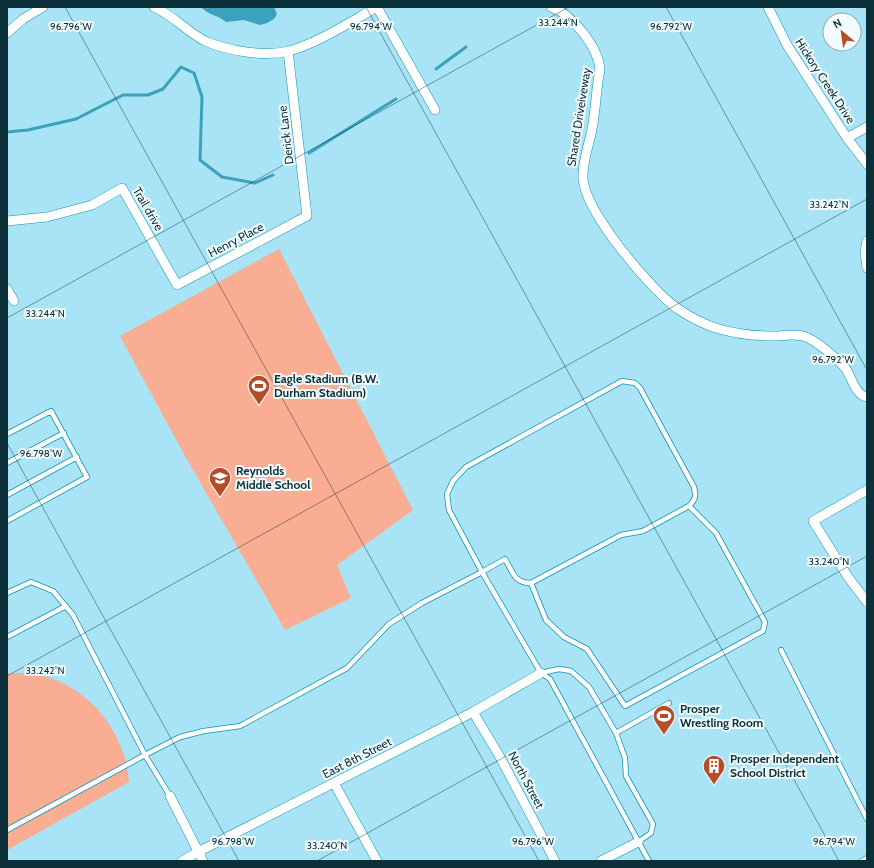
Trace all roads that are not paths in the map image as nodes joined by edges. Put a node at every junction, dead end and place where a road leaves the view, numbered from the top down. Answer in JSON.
{"nodes":[{"id":1,"x":43,"y":7,"type":"edge"},
{"id":2,"x":154,"y":7,"type":"edge"},
{"id":3,"x":377,"y":7,"type":"edge"},
{"id":4,"x":551,"y":7,"type":"edge"},
{"id":5,"x":768,"y":7,"type":"edge"},
{"id":6,"x":7,"y":33,"type":"edge"},
{"id":7,"x":288,"y":51,"type":"junction"},
{"id":8,"x":435,"y":110,"type":"dead end"},
{"id":9,"x":867,"y":127,"type":"edge"},
{"id":10,"x":847,"y":138,"type":"junction"},
{"id":11,"x":867,"y":164,"type":"edge"},
{"id":12,"x":307,"y":216,"type":"joint"},
{"id":13,"x":7,"y":221,"type":"edge"},
{"id":14,"x":867,"y":241,"type":"edge"},
{"id":15,"x":867,"y":268,"type":"edge"},
{"id":16,"x":177,"y":285,"type":"joint"},
{"id":17,"x":7,"y":289,"type":"edge"},
{"id":18,"x":14,"y":301,"type":"dead end"},
{"id":19,"x":867,"y":397,"type":"edge"},
{"id":20,"x":64,"y":433,"type":"junction"},
{"id":21,"x":7,"y":434,"type":"edge"},
{"id":22,"x":77,"y":457,"type":"junction"},
{"id":23,"x":7,"y":463,"type":"edge"},
{"id":24,"x":867,"y":490,"type":"edge"},
{"id":25,"x":7,"y":495,"type":"edge"},
{"id":26,"x":689,"y":506,"type":"junction"},
{"id":27,"x":7,"y":521,"type":"edge"},
{"id":28,"x":482,"y":572,"type":"junction"},
{"id":29,"x":531,"y":583,"type":"junction"},
{"id":30,"x":7,"y":593,"type":"edge"},
{"id":31,"x":867,"y":602,"type":"edge"},
{"id":32,"x":66,"y":606,"type":"junction"},
{"id":33,"x":7,"y":637,"type":"edge"},
{"id":34,"x":781,"y":650,"type":"dead end"},
{"id":35,"x":541,"y":673,"type":"junction"},
{"id":36,"x":669,"y":703,"type":"dead end"},
{"id":37,"x":473,"y":712,"type":"junction"},
{"id":38,"x":616,"y":733,"type":"junction"},
{"id":39,"x":145,"y":754,"type":"junction"},
{"id":40,"x":334,"y":783,"type":"junction"},
{"id":41,"x":170,"y":796,"type":"joint"},
{"id":42,"x":867,"y":819,"type":"edge"},
{"id":43,"x":7,"y":830,"type":"edge"},
{"id":44,"x":638,"y":842,"type":"junction"},
{"id":45,"x":198,"y":852,"type":"junction"},
{"id":46,"x":867,"y":858,"type":"edge"},
{"id":47,"x":182,"y":861,"type":"edge"},
{"id":48,"x":203,"y":861,"type":"edge"},
{"id":49,"x":377,"y":861,"type":"edge"},
{"id":50,"x":555,"y":861,"type":"edge"},
{"id":51,"x":601,"y":861,"type":"edge"},
{"id":52,"x":649,"y":861,"type":"edge"},
{"id":53,"x":862,"y":861,"type":"edge"}],
"edges":[{"from":1,"to":6,"type":"street"},
{"from":2,"to":7,"type":"street"},
{"from":3,"to":7,"type":"street"},
{"from":3,"to":8,"type":"street"},
{"from":4,"to":19,"type":"street","name":"Shared Driveiveway"},
{"from":5,"to":10,"type":"street","name":"Hickory Creek Drive"},
{"from":7,"to":12,"type":"street","name":"Derick Lane"},
{"from":9,"to":10,"type":"street"},
{"from":10,"to":11,"type":"street","name":"Hickory Creek Drive"},
{"from":12,"to":16,"type":"street","name":"Henry Place"},
{"from":13,"to":16,"type":"street","name":"Trail drive"},
{"from":14,"to":15,"type":"street"},
{"from":17,"to":18,"type":"street"},
{"from":20,"to":21,"type":"lane"},
{"from":20,"to":22,"type":"lane"},
{"from":20,"to":23,"type":"lane"},
{"from":22,"to":25,"type":"lane"},
{"from":22,"to":27,"type":"lane"},
{"from":24,"to":31,"type":"street"},
{"from":26,"to":28,"type":"lane"},
{"from":26,"to":29,"type":"lane"},
{"from":26,"to":29,"type":"lane"},
{"from":28,"to":29,"type":"lane"},
{"from":28,"to":35,"type":"lane"},
{"from":28,"to":39,"type":"lane"},
{"from":30,"to":32,"type":"lane"},
{"from":32,"to":33,"type":"lane"},
{"from":32,"to":39,"type":"lane"},
{"from":34,"to":42,"type":"lane"},
{"from":35,"to":37,"type":"street","name":"East 8th Street"},
{"from":35,"to":38,"type":"lane"},
{"from":35,"to":44,"type":"lane"},
{"from":36,"to":38,"type":"lane"},
{"from":37,"to":40,"type":"street","name":"East 8th Street"},
{"from":37,"to":50,"type":"street","name":"North Street"},
{"from":38,"to":44,"type":"lane"},
{"from":39,"to":41,"type":"lane"},
{"from":39,"to":43,"type":"lane"},
{"from":40,"to":45,"type":"street","name":"East 8th Street"},
{"from":40,"to":49,"type":"street"},
{"from":41,"to":45,"type":"street"},
{"from":44,"to":51,"type":"street"},
{"from":44,"to":52,"type":"lane"},
{"from":45,"to":47,"type":"street","name":"East 8th Street"},
{"from":45,"to":48,"type":"street"},
{"from":46,"to":53,"type":"lane"}]}
